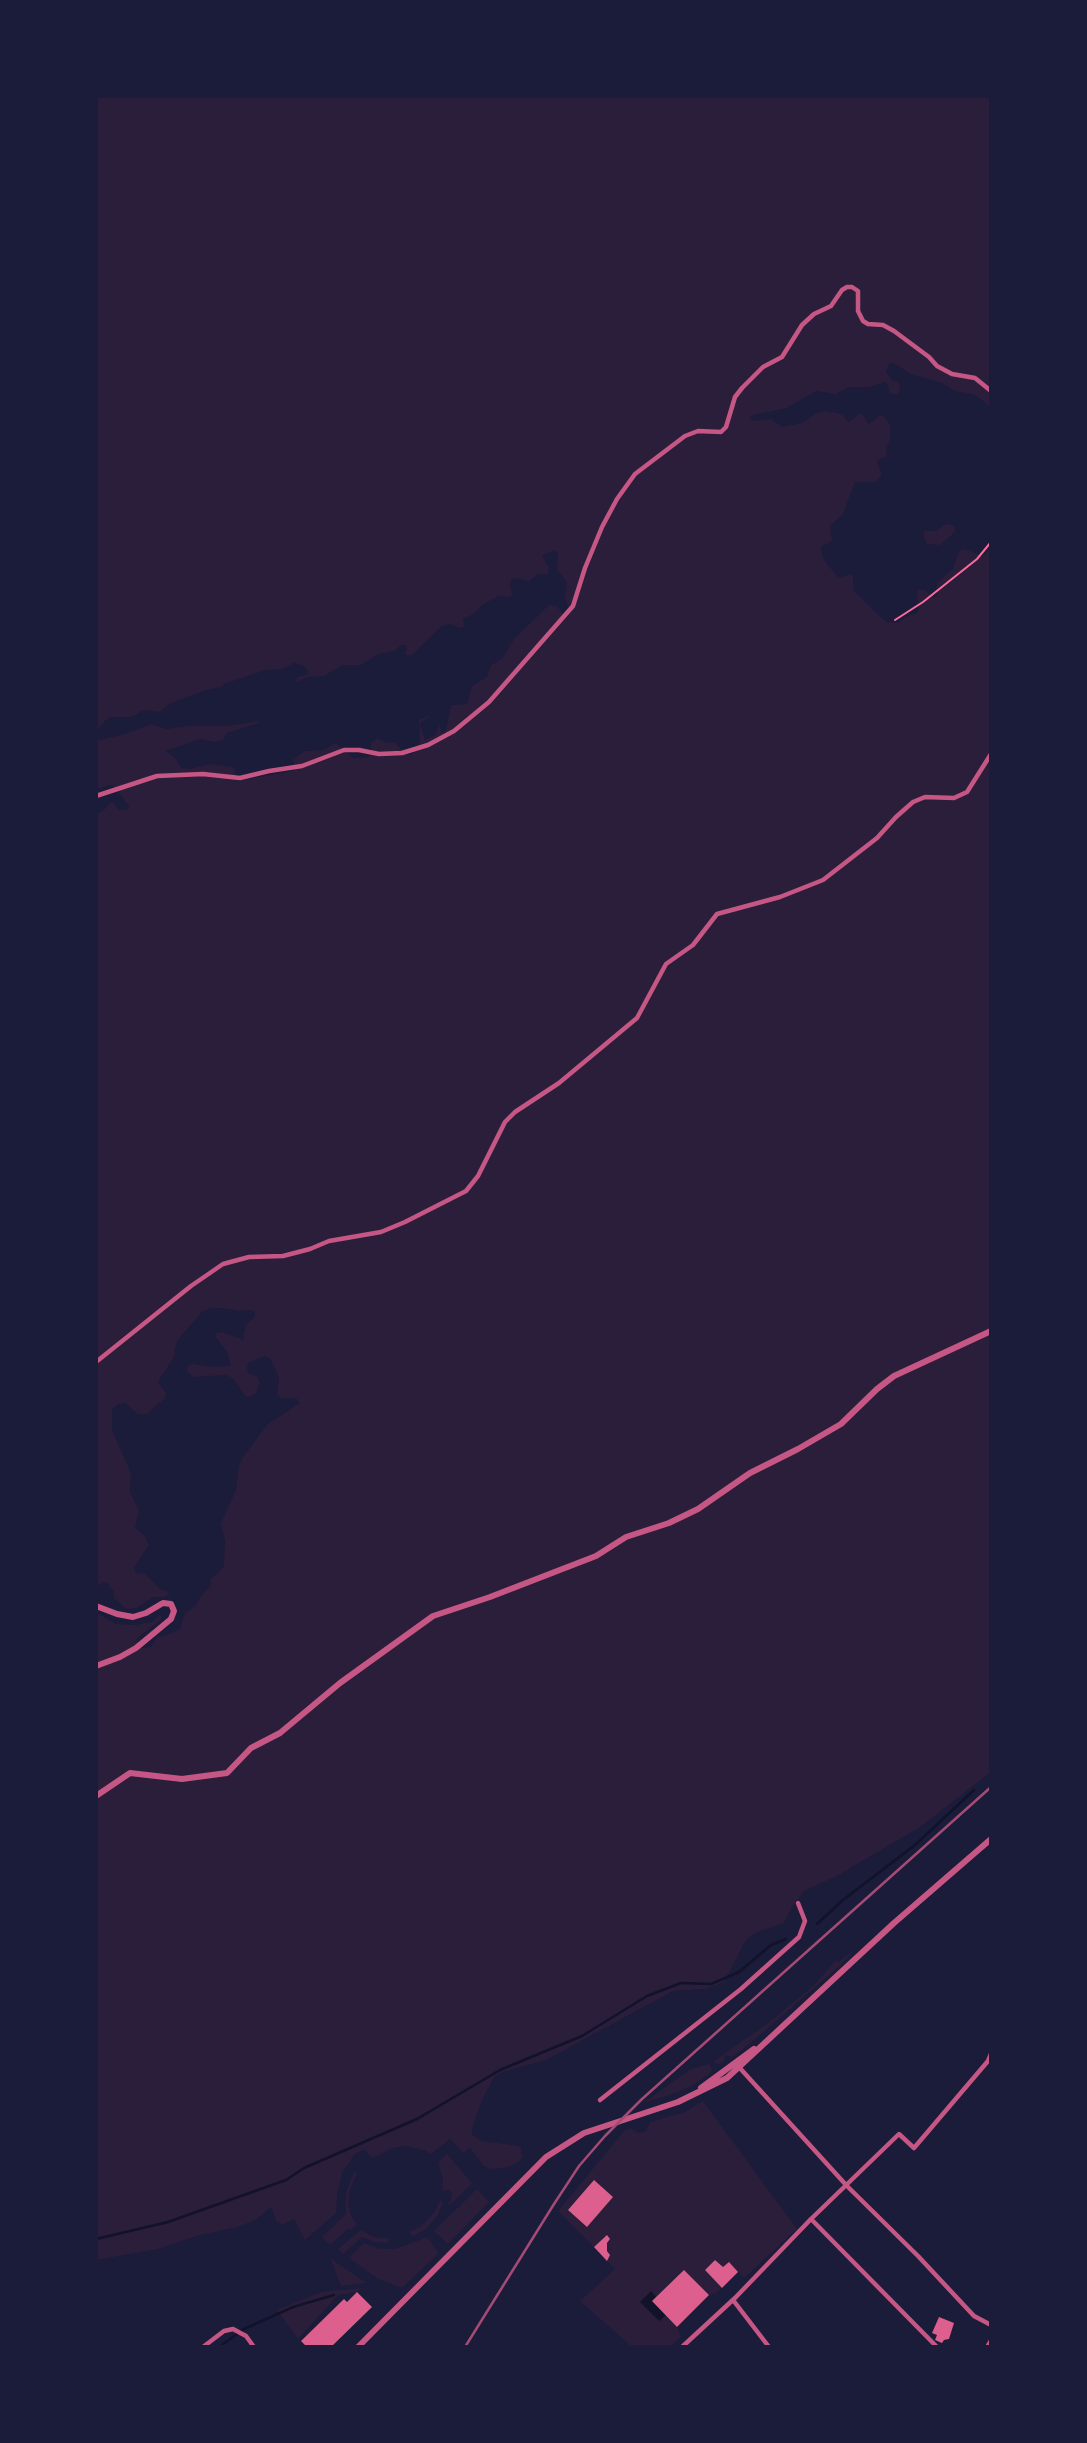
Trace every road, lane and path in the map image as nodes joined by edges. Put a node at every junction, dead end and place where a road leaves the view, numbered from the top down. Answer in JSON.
{"nodes":[{"id":1,"x":991,"y":391,"type":"edge"},
{"id":2,"x":991,"y":542,"type":"edge"},
{"id":3,"x":895,"y":620,"type":"dead end"},
{"id":4,"x":991,"y":754,"type":"edge"},
{"id":5,"x":96,"y":796,"type":"edge"},
{"id":6,"x":991,"y":1331,"type":"edge"},
{"id":7,"x":96,"y":1362,"type":"edge"},
{"id":8,"x":96,"y":1605,"type":"edge"},
{"id":9,"x":96,"y":1666,"type":"edge"},
{"id":10,"x":96,"y":1796,"type":"edge"},
{"id":11,"x":991,"y":1839,"type":"edge"},
{"id":12,"x":798,"y":1903,"type":"dead end"},
{"id":13,"x":991,"y":2054,"type":"edge"},
{"id":14,"x":737,"y":2065,"type":"junction"},
{"id":15,"x":600,"y":2100,"type":"dead end"},
{"id":16,"x":847,"y":2186,"type":"junction"},
{"id":17,"x":811,"y":2219,"type":"junction"},
{"id":18,"x":733,"y":2300,"type":"junction"},
{"id":19,"x":991,"y":2325,"type":"edge"},
{"id":20,"x":991,"y":2342,"type":"edge"},
{"id":21,"x":203,"y":2347,"type":"edge"},
{"id":22,"x":254,"y":2347,"type":"edge"},
{"id":23,"x":358,"y":2347,"type":"edge"},
{"id":24,"x":682,"y":2347,"type":"edge"},
{"id":25,"x":769,"y":2347,"type":"edge"},
{"id":26,"x":937,"y":2347,"type":"edge"},
{"id":27,"x":988,"y":2347,"type":"edge"}],
"edges":[{"from":1,"to":5,"type":"street"},
{"from":2,"to":3,"type":"path"},
{"from":4,"to":7,"type":"street"},
{"from":6,"to":10,"type":"street"},
{"from":8,"to":9,"type":"street"},
{"from":11,"to":14,"type":"street"},
{"from":12,"to":15,"type":"street"},
{"from":13,"to":16,"type":"street"},
{"from":14,"to":16,"type":"street"},
{"from":14,"to":23,"type":"street"},
{"from":16,"to":17,"type":"street"},
{"from":16,"to":19,"type":"street"},
{"from":17,"to":18,"type":"street"},
{"from":17,"to":26,"type":"street"},
{"from":18,"to":24,"type":"street"},
{"from":18,"to":25,"type":"street"},
{"from":20,"to":27,"type":"street"},
{"from":21,"to":22,"type":"street"}]}
